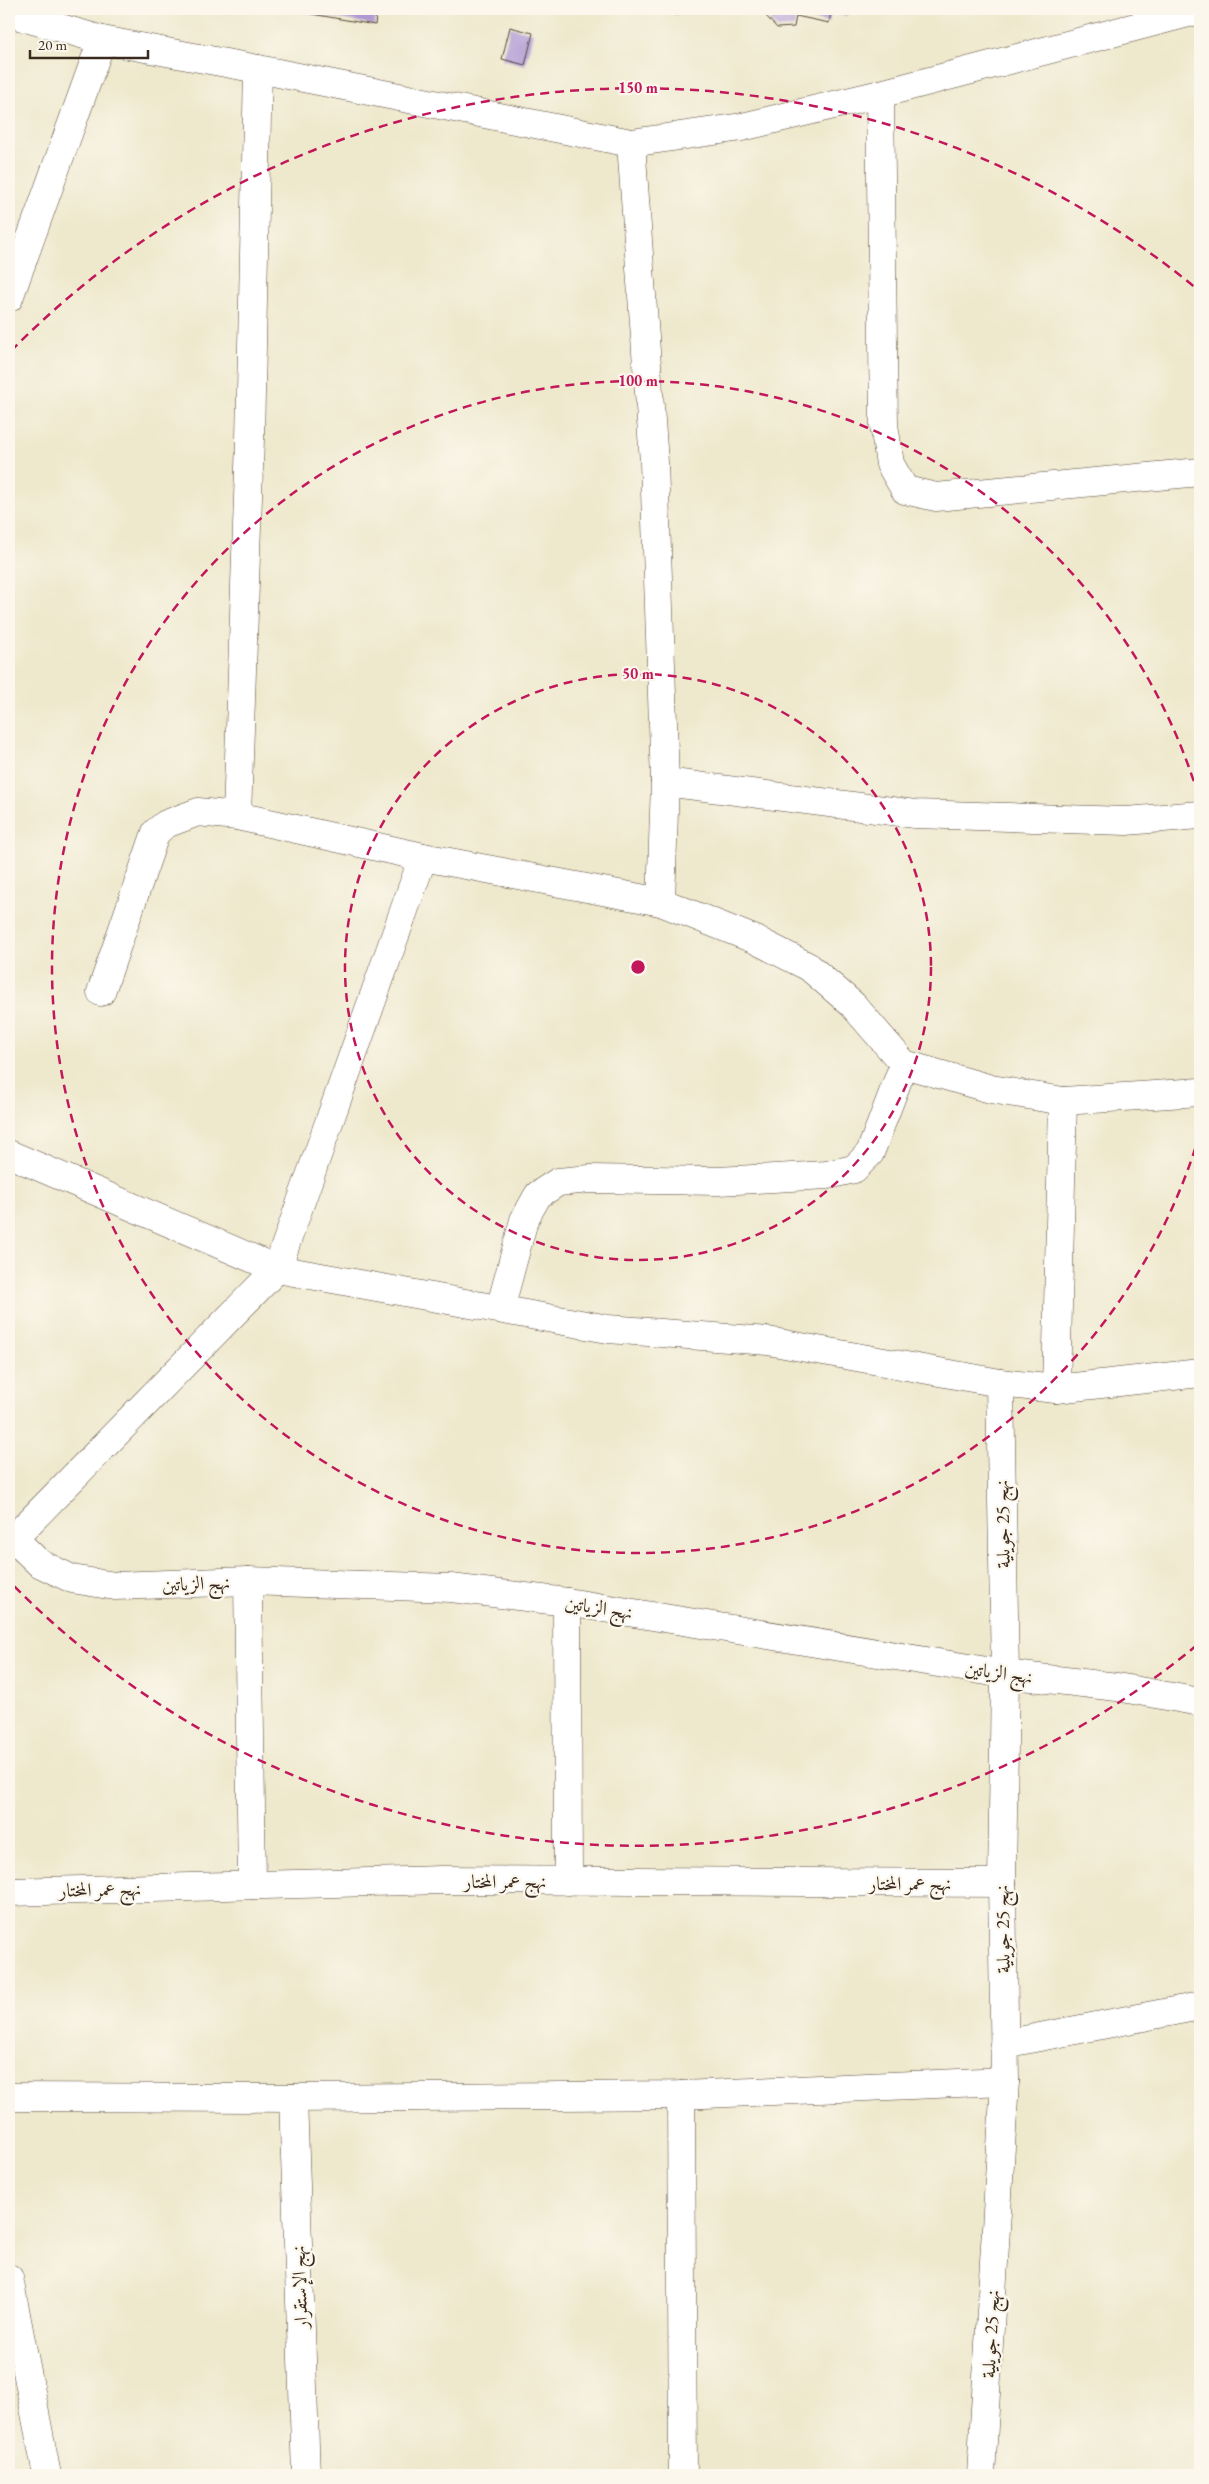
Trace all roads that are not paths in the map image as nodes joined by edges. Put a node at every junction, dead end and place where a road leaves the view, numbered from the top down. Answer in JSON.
{"nodes":[{"id":1,"x":1200,"y":10,"type":"edge"},
{"id":2,"x":9,"y":13,"type":"edge"},
{"id":3,"x":102,"y":40,"type":"junction"},
{"id":4,"x":258,"y":69,"type":"junction"},
{"id":5,"x":880,"y":94,"type":"junction"},
{"id":6,"x":631,"y":143,"type":"junction"},
{"id":7,"x":9,"y":298,"type":"edge"},
{"id":8,"x":1200,"y":472,"type":"edge"},
{"id":9,"x":665,"y":782,"type":"junction"},
{"id":10,"x":1200,"y":815,"type":"edge"},
{"id":11,"x":237,"y":816,"type":"junction"},
{"id":12,"x":423,"y":857,"type":"junction"},
{"id":13,"x":660,"y":902,"type":"junction"},
{"id":14,"x":101,"y":992,"type":"dead end"},
{"id":15,"x":904,"y":1064,"type":"junction"},
{"id":16,"x":1200,"y":1092,"type":"edge"},
{"id":17,"x":1063,"y":1101,"type":"junction"},
{"id":18,"x":9,"y":1154,"type":"edge"},
{"id":19,"x":277,"y":1269,"type":"junction"},
{"id":20,"x":500,"y":1309,"type":"junction"},
{"id":21,"x":1200,"y":1373,"type":"edge"},
{"id":22,"x":1000,"y":1383,"type":"junction"},
{"id":23,"x":1056,"y":1389,"type":"junction"},
{"id":24,"x":11,"y":1536,"type":"edge"},
{"id":25,"x":248,"y":1581,"type":"junction"},
{"id":26,"x":567,"y":1602,"type":"junction"},
{"id":27,"x":1005,"y":1674,"type":"junction"},
{"id":28,"x":1200,"y":1702,"type":"edge"},
{"id":29,"x":568,"y":1881,"type":"junction"},
{"id":30,"x":1002,"y":1883,"type":"junction"},
{"id":31,"x":252,"y":1885,"type":"junction"},
{"id":32,"x":9,"y":1892,"type":"edge"},
{"id":33,"x":1200,"y":2006,"type":"edge"},
{"id":34,"x":1004,"y":2044,"type":"junction"},
{"id":35,"x":1005,"y":2081,"type":"junction"},
{"id":36,"x":681,"y":2095,"type":"junction"},
{"id":37,"x":9,"y":2097,"type":"edge"},
{"id":38,"x":292,"y":2098,"type":"junction"},
{"id":39,"x":9,"y":2278,"type":"edge"},
{"id":40,"x":47,"y":2475,"type":"edge"},
{"id":41,"x":306,"y":2475,"type":"edge"},
{"id":42,"x":683,"y":2475,"type":"edge"},
{"id":43,"x":981,"y":2475,"type":"edge"}],
"edges":[{"from":1,"to":5,"type":"street"},
{"from":2,"to":3,"type":"street"},
{"from":3,"to":4,"type":"street"},
{"from":3,"to":7,"type":"street"},
{"from":4,"to":6,"type":"street"},
{"from":4,"to":11,"type":"street"},
{"from":5,"to":6,"type":"street"},
{"from":5,"to":8,"type":"street"},
{"from":6,"to":9,"type":"street"},
{"from":9,"to":10,"type":"street"},
{"from":9,"to":13,"type":"street"},
{"from":11,"to":12,"type":"street"},
{"from":11,"to":14,"type":"street"},
{"from":12,"to":13,"type":"street"},
{"from":12,"to":19,"type":"street"},
{"from":13,"to":15,"type":"street"},
{"from":15,"to":17,"type":"street"},
{"from":15,"to":20,"type":"street"},
{"from":16,"to":17,"type":"street"},
{"from":17,"to":23,"type":"street"},
{"from":18,"to":19,"type":"street"},
{"from":19,"to":20,"type":"street"},
{"from":19,"to":24,"type":"street"},
{"from":20,"to":22,"type":"street"},
{"from":21,"to":23,"type":"street"},
{"from":22,"to":23,"type":"street"},
{"from":22,"to":27,"type":"street","name":"نهج 25 جويلية"},
{"from":24,"to":25,"type":"street","name":"نهج الزياتين"},
{"from":25,"to":26,"type":"street","name":"نهج الزياتين"},
{"from":25,"to":31,"type":"street"},
{"from":26,"to":27,"type":"street","name":"نهج الزياتين"},
{"from":26,"to":29,"type":"street"},
{"from":27,"to":28,"type":"street","name":"نهج الزياتين"},
{"from":27,"to":30,"type":"street","name":"نهج 25 جويلية"},
{"from":29,"to":30,"type":"street","name":"نهج عمر المختار"},
{"from":29,"to":31,"type":"street","name":"نهج عمر المختار"},
{"from":30,"to":34,"type":"street","name":"نهج 25 جويلية"},
{"from":31,"to":32,"type":"street","name":"نهج عمر المختار"},
{"from":33,"to":34,"type":"street"},
{"from":34,"to":35,"type":"street","name":"نهج 25 جويلية"},
{"from":35,"to":36,"type":"street"},
{"from":35,"to":43,"type":"street","name":"نهج 25 جويلية"},
{"from":36,"to":38,"type":"street"},
{"from":36,"to":42,"type":"street"},
{"from":37,"to":38,"type":"street"},
{"from":38,"to":41,"type":"street","name":"نهج الإستقرار"},
{"from":39,"to":40,"type":"street"}]}
